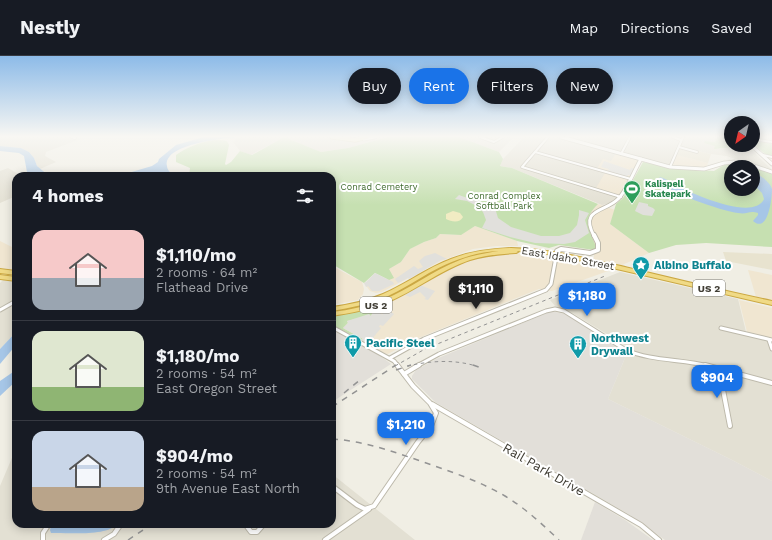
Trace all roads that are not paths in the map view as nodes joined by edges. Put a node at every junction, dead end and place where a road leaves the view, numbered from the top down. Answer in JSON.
{"nodes":[{"id":1,"x":641,"y":159,"type":"edge"},
{"id":2,"x":528,"y":160,"type":"edge"},
{"id":3,"x":562,"y":160,"type":"edge"},
{"id":4,"x":643,"y":160,"type":"edge"},
{"id":5,"x":673,"y":160,"type":"edge"},
{"id":6,"x":670,"y":167,"type":"junction"},
{"id":7,"x":772,"y":172,"type":"edge"},
{"id":8,"x":630,"y":179,"type":"junction"},
{"id":9,"x":621,"y":197,"type":"junction"},
{"id":10,"x":556,"y":255,"type":"junction"},
{"id":11,"x":0,"y":271,"type":"edge"},
{"id":12,"x":12,"y":272,"type":"edge"},
{"id":13,"x":0,"y":277,"type":"edge"},
{"id":14,"x":12,"y":278,"type":"edge"},
{"id":15,"x":12,"y":303,"type":"edge"},
{"id":16,"x":772,"y":304,"type":"edge"},
{"id":17,"x":336,"y":308,"type":"edge"},
{"id":18,"x":0,"y":310,"type":"edge"},
{"id":19,"x":336,"y":314,"type":"edge"},
{"id":20,"x":721,"y":328,"type":"dead end"},
{"id":21,"x":336,"y":329,"type":"edge"},
{"id":22,"x":770,"y":340,"type":"edge"},
{"id":23,"x":772,"y":349,"type":"edge"},
{"id":24,"x":390,"y":358,"type":"junction"},
{"id":25,"x":719,"y":369,"type":"junction"},
{"id":26,"x":404,"y":374,"type":"junction"},
{"id":27,"x":772,"y":383,"type":"edge"},
{"id":28,"x":428,"y":400,"type":"junction"},
{"id":29,"x":730,"y":426,"type":"dead end"},
{"id":30,"x":336,"y":489,"type":"edge"},
{"id":31,"x":374,"y":506,"type":"junction"},
{"id":32,"x":46,"y":528,"type":"edge"},
{"id":33,"x":118,"y":528,"type":"edge"},
{"id":34,"x":248,"y":528,"type":"edge"},
{"id":35,"x":260,"y":528,"type":"edge"},
{"id":36,"x":43,"y":540,"type":"edge"},
{"id":37,"x":104,"y":540,"type":"edge"},
{"id":38,"x":325,"y":540,"type":"edge"},
{"id":39,"x":659,"y":540,"type":"edge"}],
"edges":[{"from":1,"to":8,"type":"street"},
{"from":2,"to":9,"type":"street"},
{"from":3,"to":8,"type":"street"},
{"from":4,"to":6,"type":"street"},
{"from":5,"to":6,"type":"street"},
{"from":6,"to":7,"type":"street"},
{"from":8,"to":9,"type":"street"},
{"from":9,"to":10,"type":"street"},
{"from":10,"to":16,"type":"highway","name":"East Idaho Street","number":"US 2"},
{"from":10,"to":17,"type":"highway","name":"East Idaho Street","number":"US 2"},
{"from":10,"to":19,"type":"highway","name":"East Idaho Street","number":"US 2"},
{"from":10,"to":24,"type":"street"},
{"from":11,"to":12,"type":"highway"},
{"from":13,"to":14,"type":"highway"},
{"from":15,"to":18,"type":"street"},
{"from":20,"to":22,"type":"street"},
{"from":21,"to":24,"type":"street"},
{"from":22,"to":23,"type":"street"},
{"from":24,"to":26,"type":"street","name":"Rail Park Drive"},
{"from":25,"to":26,"type":"street"},
{"from":25,"to":27,"type":"street"},
{"from":25,"to":29,"type":"street"},
{"from":26,"to":28,"type":"street","name":"Rail Park Drive"},
{"from":28,"to":31,"type":"street"},
{"from":28,"to":39,"type":"street","name":"Rail Park Drive"},
{"from":30,"to":31,"type":"street"},
{"from":31,"to":38,"type":"street"},
{"from":32,"to":36,"type":"street"},
{"from":33,"to":37,"type":"street"},
{"from":34,"to":35,"type":"street"}]}
